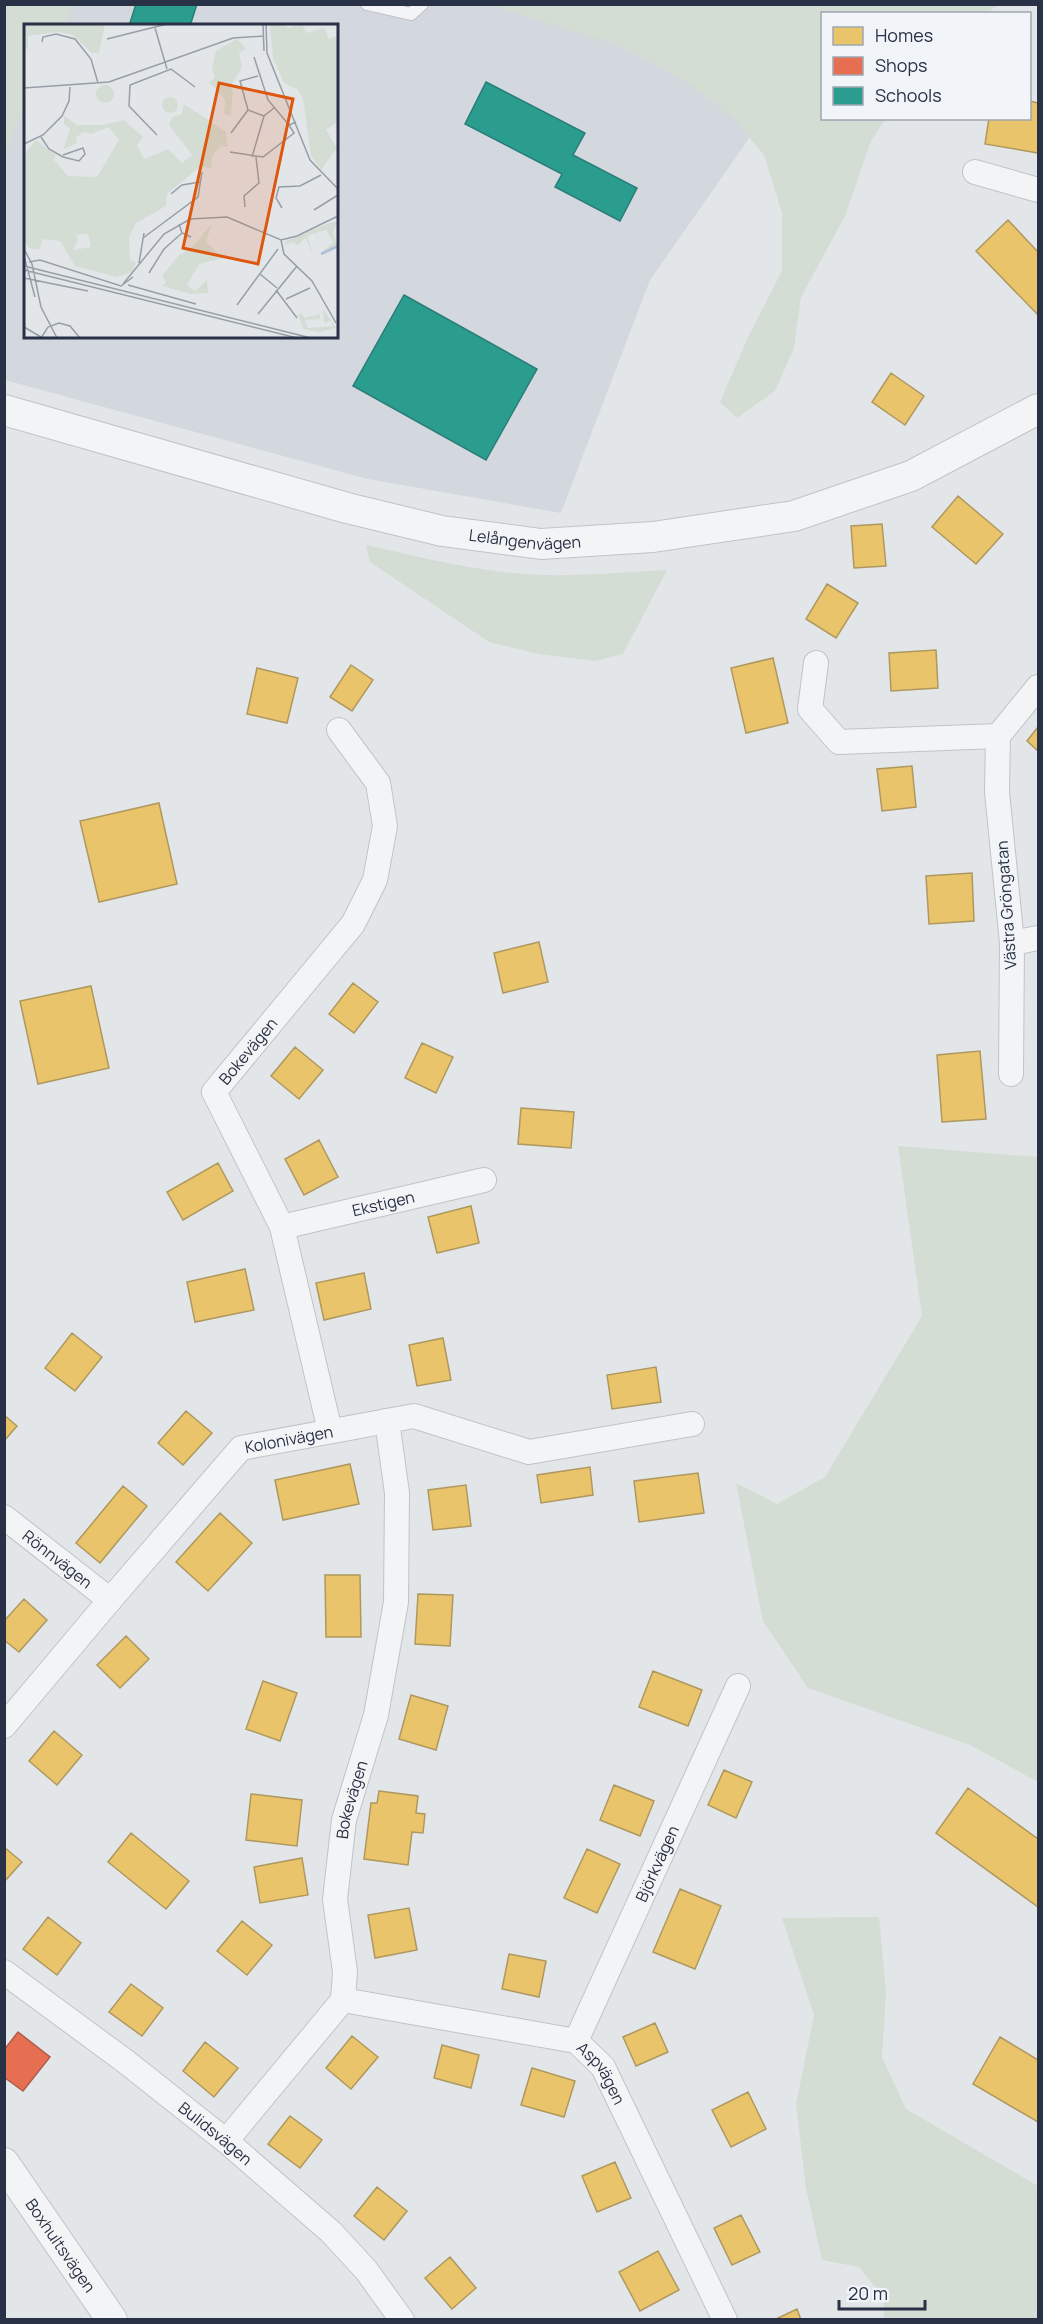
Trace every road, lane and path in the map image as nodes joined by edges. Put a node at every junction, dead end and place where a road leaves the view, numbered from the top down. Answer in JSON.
{"nodes":[{"id":1,"x":368,"y":4,"type":"edge"},
{"id":2,"x":422,"y":4,"type":"edge"},
{"id":3,"x":975,"y":172,"type":"dead end"},
{"id":4,"x":1038,"y":190,"type":"edge"},
{"id":5,"x":1038,"y":409,"type":"edge"},
{"id":6,"x":4,"y":410,"type":"edge"},
{"id":7,"x":816,"y":663,"type":"dead end"},
{"id":8,"x":1038,"y":687,"type":"edge"},
{"id":9,"x":339,"y":730,"type":"dead end"},
{"id":10,"x":998,"y":736,"type":"junction"},
{"id":11,"x":1038,"y":938,"type":"edge"},
{"id":12,"x":1012,"y":943,"type":"junction"},
{"id":13,"x":1011,"y":1074,"type":"dead end"},
{"id":14,"x":484,"y":1180,"type":"dead end"},
{"id":15,"x":282,"y":1227,"type":"junction"},
{"id":16,"x":387,"y":1421,"type":"junction"},
{"id":17,"x":692,"y":1424,"type":"dead end"},
{"id":18,"x":330,"y":1431,"type":"junction"},
{"id":19,"x":4,"y":1517,"type":"edge"},
{"id":20,"x":110,"y":1600,"type":"junction"},
{"id":21,"x":738,"y":1686,"type":"dead end"},
{"id":22,"x":4,"y":1726,"type":"edge"},
{"id":23,"x":4,"y":1972,"type":"edge"},
{"id":24,"x":343,"y":2000,"type":"junction"},
{"id":25,"x":576,"y":2041,"type":"junction"},
{"id":26,"x":226,"y":2141,"type":"junction"},
{"id":27,"x":4,"y":2163,"type":"edge"},
{"id":28,"x":105,"y":2308,"type":"edge"},
{"id":29,"x":119,"y":2319,"type":"edge"},
{"id":30,"x":402,"y":2319,"type":"edge"},
{"id":31,"x":725,"y":2319,"type":"edge"}],
"edges":[{"from":1,"to":2,"type":"lane"},
{"from":3,"to":4,"type":"street"},
{"from":5,"to":6,"type":"street","name":"Lelångenvägen"},
{"from":7,"to":10,"type":"street"},
{"from":8,"to":10,"type":"street"},
{"from":9,"to":15,"type":"street","name":"Bokevägen"},
{"from":10,"to":12,"type":"street","name":"Västra Gröngatan"},
{"from":11,"to":12,"type":"street"},
{"from":12,"to":13,"type":"street","name":"Västra Gröngatan"},
{"from":14,"to":15,"type":"street","name":"Ekstigen"},
{"from":15,"to":18,"type":"street","name":"Bokevägen"},
{"from":16,"to":17,"type":"street","name":"Kolonivägen"},
{"from":16,"to":18,"type":"street","name":"Kolonivägen"},
{"from":16,"to":24,"type":"street","name":"Bokevägen"},
{"from":18,"to":20,"type":"street","name":"Kolonivägen"},
{"from":19,"to":20,"type":"street","name":"Rönnvägen"},
{"from":20,"to":22,"type":"street","name":"Kolonivägen"},
{"from":21,"to":25,"type":"street","name":"Björkvägen"},
{"from":23,"to":26,"type":"street","name":"Bulidsvägen"},
{"from":24,"to":25,"type":"street","name":"Aspvägen"},
{"from":24,"to":26,"type":"street"},
{"from":25,"to":31,"type":"street","name":"Aspvägen"},
{"from":26,"to":30,"type":"street","name":"Bulidsvägen"},
{"from":27,"to":28,"type":"street","name":"Boxhultsvägen"},
{"from":28,"to":29,"type":"street","name":"Boxhultsvägen"}]}
